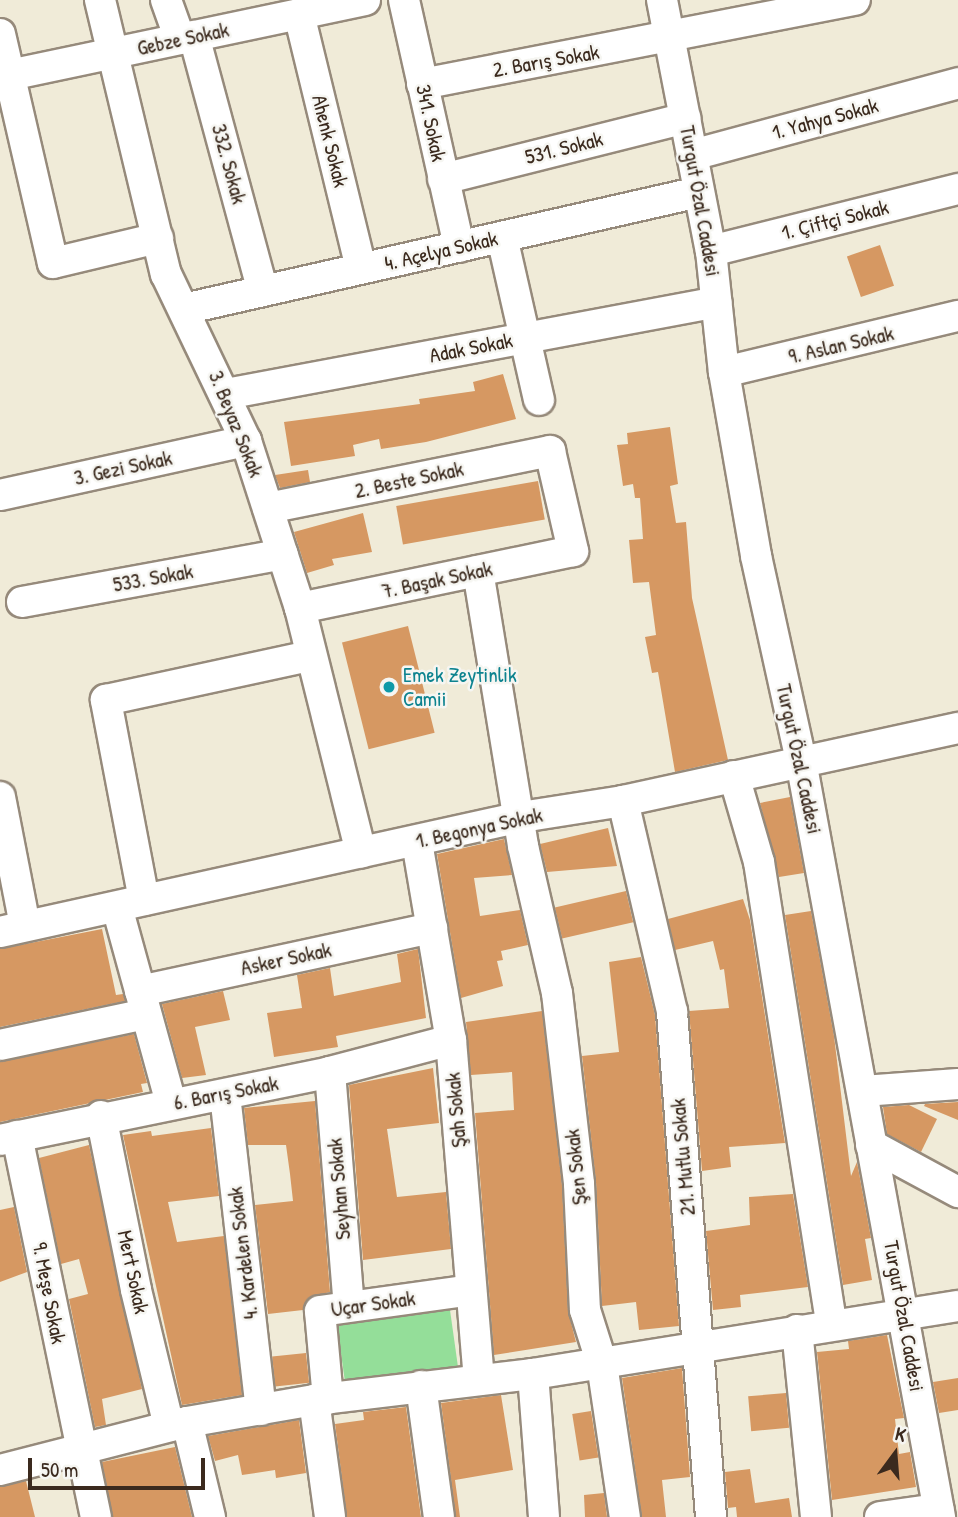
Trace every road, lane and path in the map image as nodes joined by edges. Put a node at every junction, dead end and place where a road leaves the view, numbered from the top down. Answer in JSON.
{"nodes":[{"id":1,"x":100,"y":0,"type":"edge"},
{"id":2,"x":166,"y":0,"type":"edge"},
{"id":3,"x":365,"y":0,"type":"edge"},
{"id":4,"x":404,"y":0,"type":"edge"},
{"id":5,"x":662,"y":0,"type":"edge"},
{"id":6,"x":855,"y":0,"type":"edge"},
{"id":7,"x":299,"y":14,"type":"junction"},
{"id":8,"x":0,"y":34,"type":"edge"},
{"id":9,"x":187,"y":38,"type":"junction"},
{"id":10,"x":670,"y":38,"type":"junction"},
{"id":11,"x":116,"y":53,"type":"junction"},
{"id":12,"x":6,"y":76,"type":"edge"},
{"id":13,"x":958,"y":83,"type":"edge"},
{"id":14,"x":422,"y":84,"type":"junction"},
{"id":15,"x":685,"y":118,"type":"junction"},
{"id":16,"x":692,"y":155,"type":"junction"},
{"id":17,"x":443,"y":179,"type":"junction"},
{"id":18,"x":958,"y":188,"type":"edge"},
{"id":19,"x":699,"y":192,"type":"junction"},
{"id":20,"x":502,"y":237,"type":"junction"},
{"id":21,"x":158,"y":238,"type":"junction"},
{"id":22,"x":459,"y":247,"type":"junction"},
{"id":23,"x":711,"y":251,"type":"junction"},
{"id":24,"x":361,"y":269,"type":"junction"},
{"id":25,"x":263,"y":291,"type":"junction"},
{"id":26,"x":716,"y":302,"type":"junction"},
{"id":27,"x":184,"y":309,"type":"junction"},
{"id":28,"x":958,"y":316,"type":"edge"},
{"id":29,"x":526,"y":338,"type":"junction"},
{"id":30,"x":724,"y":372,"type":"junction"},
{"id":31,"x":226,"y":394,"type":"junction"},
{"id":32,"x":539,"y":400,"type":"dead end"},
{"id":33,"x":246,"y":441,"type":"junction"},
{"id":34,"x":2,"y":487,"type":"edge"},
{"id":35,"x":268,"y":508,"type":"junction"},
{"id":36,"x":573,"y":551,"type":"joint"},
{"id":37,"x":283,"y":554,"type":"junction"},
{"id":38,"x":478,"y":571,"type":"junction"},
{"id":39,"x":22,"y":602,"type":"dead end"},
{"id":40,"x":300,"y":608,"type":"junction"},
{"id":41,"x":310,"y":656,"type":"junction"},
{"id":42,"x":958,"y":728,"type":"edge"},
{"id":43,"x":801,"y":761,"type":"junction"},
{"id":44,"x":734,"y":776,"type":"junction"},
{"id":45,"x":0,"y":797,"type":"edge"},
{"id":46,"x":623,"y":801,"type":"junction"},
{"id":47,"x":521,"y":817,"type":"junction"},
{"id":48,"x":417,"y":842,"type":"junction"},
{"id":49,"x":361,"y":853,"type":"junction"},
{"id":50,"x":130,"y":903,"type":"junction"},
{"id":51,"x":432,"y":928,"type":"junction"},
{"id":52,"x":12,"y":929,"type":"edge"},
{"id":53,"x":143,"y":1002,"type":"junction"},
{"id":54,"x":451,"y":1040,"type":"junction"},
{"id":55,"x":0,"y":1045,"type":"edge"},
{"id":56,"x":330,"y":1072,"type":"junction"},
{"id":57,"x":958,"y":1084,"type":"edge"},
{"id":58,"x":863,"y":1091,"type":"junction"},
{"id":59,"x":225,"y":1095,"type":"junction"},
{"id":60,"x":171,"y":1103,"type":"junction"},
{"id":61,"x":102,"y":1116,"type":"junction"},
{"id":62,"x":9,"y":1138,"type":"edge"},
{"id":63,"x":871,"y":1144,"type":"junction"},
{"id":64,"x":958,"y":1192,"type":"edge"},
{"id":65,"x":471,"y":1290,"type":"junction"},
{"id":66,"x":349,"y":1306,"type":"junction"},
{"id":67,"x":958,"y":1306,"type":"edge"},
{"id":68,"x":905,"y":1311,"type":"junction"},
{"id":69,"x":831,"y":1323,"type":"junction"},
{"id":70,"x":797,"y":1330,"type":"junction"},
{"id":71,"x":701,"y":1344,"type":"junction"},
{"id":72,"x":602,"y":1364,"type":"junction"},
{"id":73,"x":533,"y":1374,"type":"junction"},
{"id":74,"x":479,"y":1380,"type":"junction"},
{"id":75,"x":421,"y":1386,"type":"junction"},
{"id":76,"x":321,"y":1399,"type":"junction"},
{"id":77,"x":261,"y":1410,"type":"junction"},
{"id":78,"x":178,"y":1424,"type":"junction"},
{"id":79,"x":80,"y":1449,"type":"junction"},
{"id":80,"x":0,"y":1470,"type":"edge"},
{"id":81,"x":939,"y":1513,"type":"edge"},
{"id":82,"x":96,"y":1517,"type":"edge"},
{"id":83,"x":210,"y":1517,"type":"edge"},
{"id":84,"x":330,"y":1517,"type":"edge"},
{"id":85,"x":439,"y":1517,"type":"edge"},
{"id":86,"x":544,"y":1517,"type":"edge"},
{"id":87,"x":625,"y":1517,"type":"edge"},
{"id":88,"x":712,"y":1517,"type":"edge"},
{"id":89,"x":816,"y":1517,"type":"edge"},
{"id":90,"x":880,"y":1517,"type":"edge"}],
"edges":[{"from":1,"to":11,"type":"street","name":"3. Beyaz Sokak"},
{"from":2,"to":9,"type":"street","name":"332. Sokak"},
{"from":3,"to":7,"type":"street","name":"Gebze Sokak"},
{"from":4,"to":14,"type":"street","name":"341. Sokak"},
{"from":5,"to":10,"type":"street","name":"Turgut Özal Caddesi"},
{"from":6,"to":10,"type":"street","name":"2. Barış Sokak"},
{"from":7,"to":9,"type":"street","name":"Gebze Sokak"},
{"from":7,"to":24,"type":"street","name":"Ahenk Sokak"},
{"from":8,"to":12,"type":"street"},
{"from":9,"to":11,"type":"street","name":"Gebze Sokak"},
{"from":9,"to":25,"type":"street","name":"332. Sokak"},
{"from":10,"to":14,"type":"street","name":"2. Barış Sokak"},
{"from":10,"to":15,"type":"street","name":"Turgut Özal Caddesi"},
{"from":11,"to":12,"type":"street","name":"Gebze Sokak"},
{"from":11,"to":21,"type":"street","name":"3. Beyaz Sokak"},
{"from":12,"to":21,"type":"street"},
{"from":13,"to":16,"type":"street","name":"1. Yahya Sokak"},
{"from":14,"to":17,"type":"street","name":"341. Sokak"},
{"from":15,"to":16,"type":"street","name":"Turgut Özal Caddesi"},
{"from":15,"to":17,"type":"street","name":"531. Sokak"},
{"from":16,"to":19,"type":"street","name":"Turgut Özal Caddesi"},
{"from":17,"to":22,"type":"street","name":"341. Sokak"},
{"from":18,"to":23,"type":"street","name":"1. Çiftçi Sokak"},
{"from":19,"to":20,"type":"street","name":"4. Açelya Sokak"},
{"from":19,"to":23,"type":"street","name":"Turgut Özal Caddesi"},
{"from":20,"to":22,"type":"street","name":"4. Açelya Sokak"},
{"from":20,"to":29,"type":"street"},
{"from":21,"to":27,"type":"street","name":"3. Beyaz Sokak"},
{"from":22,"to":24,"type":"street","name":"4. Açelya Sokak"},
{"from":23,"to":26,"type":"street","name":"Turgut Özal Caddesi"},
{"from":24,"to":25,"type":"street","name":"4. Açelya Sokak"},
{"from":25,"to":27,"type":"street","name":"4. Açelya Sokak"},
{"from":26,"to":29,"type":"street","name":"Adak Sokak"},
{"from":26,"to":30,"type":"street","name":"Turgut Özal Caddesi"},
{"from":27,"to":31,"type":"street","name":"3. Beyaz Sokak"},
{"from":28,"to":30,"type":"street","name":"9. Aslan Sokak"},
{"from":29,"to":31,"type":"street","name":"Adak Sokak"},
{"from":29,"to":32,"type":"street"},
{"from":30,"to":43,"type":"street","name":"Turgut Özal Caddesi"},
{"from":31,"to":33,"type":"street","name":"3. Beyaz Sokak"},
{"from":33,"to":34,"type":"street","name":"3. Gezi Sokak"},
{"from":33,"to":35,"type":"street","name":"3. Beyaz Sokak"},
{"from":35,"to":36,"type":"street","name":"2. Beste Sokak"},
{"from":35,"to":37,"type":"street","name":"3. Beyaz Sokak"},
{"from":36,"to":38,"type":"street","name":"7. Başak Sokak"},
{"from":37,"to":39,"type":"street","name":"533. Sokak"},
{"from":37,"to":40,"type":"street","name":"3. Beyaz Sokak"},
{"from":38,"to":40,"type":"street","name":"7. Başak Sokak"},
{"from":38,"to":47,"type":"street","name":"Şen Sokak"},
{"from":40,"to":41,"type":"street","name":"3. Beyaz Sokak"},
{"from":41,"to":49,"type":"street","name":"3. Beyaz Sokak"},
{"from":41,"to":50,"type":"street"},
{"from":42,"to":43,"type":"street","name":"1. Begonya Sokak"},
{"from":43,"to":44,"type":"street","name":"1. Begonya Sokak"},
{"from":43,"to":58,"type":"street","name":"Turgut Özal Caddesi"},
{"from":44,"to":46,"type":"street","name":"1. Begonya Sokak"},
{"from":44,"to":69,"type":"street"},
{"from":45,"to":52,"type":"street"},
{"from":46,"to":47,"type":"street","name":"1. Begonya Sokak"},
{"from":46,"to":71,"type":"street","name":"21. Mutlu Sokak"},
{"from":47,"to":48,"type":"street","name":"1. Begonya Sokak"},
{"from":47,"to":72,"type":"street","name":"Şen Sokak"},
{"from":48,"to":49,"type":"street","name":"1. Begonya Sokak"},
{"from":48,"to":51,"type":"street","name":"Şah Sokak"},
{"from":49,"to":50,"type":"street","name":"1. Begonya Sokak"},
{"from":50,"to":52,"type":"street","name":"1. Begonya Sokak"},
{"from":50,"to":53,"type":"street"},
{"from":51,"to":53,"type":"street","name":"Asker Sokak"},
{"from":51,"to":54,"type":"street","name":"Şah Sokak"},
{"from":53,"to":55,"type":"street","name":"Asker Sokak"},
{"from":53,"to":60,"type":"street"},
{"from":54,"to":56,"type":"street","name":"6. Barış Sokak"},
{"from":54,"to":65,"type":"street","name":"Şah Sokak"},
{"from":56,"to":59,"type":"street","name":"6. Barış Sokak"},
{"from":56,"to":66,"type":"street","name":"Seyhan Sokak"},
{"from":57,"to":58,"type":"street"},
{"from":58,"to":63,"type":"street","name":"Turgut Özal Caddesi"},
{"from":59,"to":60,"type":"street","name":"6. Barış Sokak"},
{"from":59,"to":77,"type":"street","name":"4. Kardelen Sokak"},
{"from":60,"to":61,"type":"street","name":"6. Barış Sokak"},
{"from":61,"to":62,"type":"street","name":"6. Barış Sokak"},
{"from":61,"to":78,"type":"street","name":"Mert Sokak"},
{"from":62,"to":79,"type":"street","name":"9. Meşe Sokak"},
{"from":63,"to":64,"type":"street"},
{"from":63,"to":68,"type":"street","name":"Turgut Özal Caddesi"},
{"from":65,"to":66,"type":"street","name":"Uçar Sokak"},
{"from":65,"to":74,"type":"street","name":"Şah Sokak"},
{"from":66,"to":76,"type":"street","name":"Uçar Sokak"},
{"from":67,"to":68,"type":"street"},
{"from":68,"to":69,"type":"street"},
{"from":68,"to":81,"type":"street","name":"Turgut Özal Caddesi"},
{"from":69,"to":70,"type":"street"},
{"from":70,"to":71,"type":"street"},
{"from":70,"to":89,"type":"street"},
{"from":71,"to":72,"type":"street"},
{"from":71,"to":88,"type":"street","name":"21. Mutlu Sokak"},
{"from":72,"to":73,"type":"street"},
{"from":72,"to":87,"type":"street","name":"Şen Sokak"},
{"from":73,"to":74,"type":"street"},
{"from":73,"to":86,"type":"street"},
{"from":74,"to":75,"type":"street"},
{"from":75,"to":76,"type":"street"},
{"from":75,"to":85,"type":"street"},
{"from":76,"to":77,"type":"street"},
{"from":76,"to":84,"type":"street"},
{"from":77,"to":78,"type":"street"},
{"from":78,"to":79,"type":"street"},
{"from":78,"to":83,"type":"street","name":"Mert Sokak"},
{"from":79,"to":80,"type":"street"},
{"from":79,"to":82,"type":"street","name":"9. Meşe Sokak"},
{"from":81,"to":90,"type":"street"}]}
